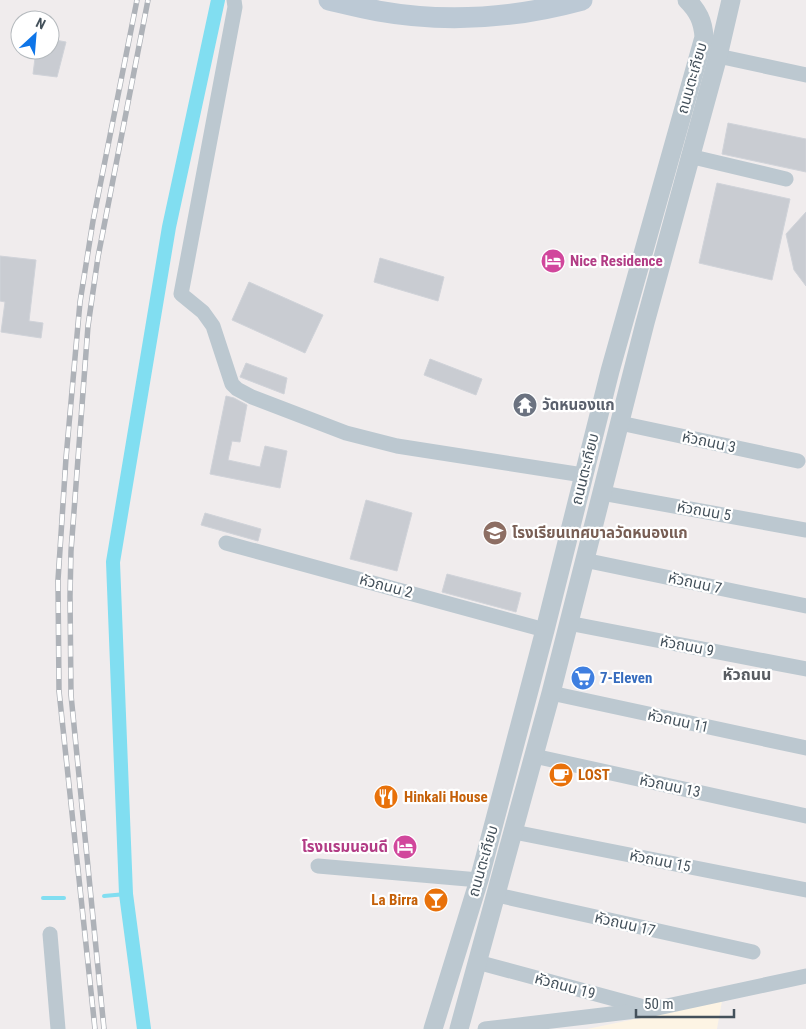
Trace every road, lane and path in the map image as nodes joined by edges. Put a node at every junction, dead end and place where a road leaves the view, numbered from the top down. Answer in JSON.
{"nodes":[{"id":1,"x":234,"y":0,"type":"edge"},
{"id":2,"x":330,"y":0,"type":"edge"},
{"id":3,"x":582,"y":0,"type":"edge"},
{"id":4,"x":687,"y":0,"type":"edge"},
{"id":5,"x":731,"y":0,"type":"edge"},
{"id":6,"x":718,"y":56,"type":"junction"},
{"id":7,"x":806,"y":75,"type":"edge"},
{"id":8,"x":690,"y":156,"type":"junction"},
{"id":9,"x":786,"y":179,"type":"dead end"},
{"id":10,"x":620,"y":423,"type":"junction"},
{"id":11,"x":798,"y":461,"type":"dead end"},
{"id":12,"x":581,"y":484,"type":"junction"},
{"id":13,"x":602,"y":495,"type":"junction"},
{"id":14,"x":806,"y":530,"type":"edge"},
{"id":15,"x":226,"y":543,"type":"dead end"},
{"id":16,"x":584,"y":560,"type":"junction"},
{"id":17,"x":806,"y":606,"type":"edge"},
{"id":18,"x":568,"y":623,"type":"junction"},
{"id":19,"x":545,"y":630,"type":"junction"},
{"id":20,"x":806,"y":669,"type":"edge"},
{"id":21,"x":551,"y":693,"type":"junction"},
{"id":22,"x":806,"y":748,"type":"edge"},
{"id":23,"x":534,"y":756,"type":"junction"},
{"id":24,"x":806,"y":816,"type":"edge"},
{"id":25,"x":514,"y":832,"type":"junction"},
{"id":26,"x":318,"y":866,"type":"dead end"},
{"id":27,"x":479,"y":880,"type":"junction"},
{"id":28,"x":806,"y":890,"type":"edge"},
{"id":29,"x":497,"y":895,"type":"junction"},
{"id":30,"x":463,"y":930,"type":"junction"},
{"id":31,"x":50,"y":934,"type":"dead end"},
{"id":32,"x":485,"y":936,"type":"junction"},
{"id":33,"x":753,"y":952,"type":"dead end"},
{"id":34,"x":477,"y":962,"type":"junction"},
{"id":35,"x":806,"y":976,"type":"edge"},
{"id":36,"x":653,"y":1009,"type":"junction"},
{"id":37,"x":438,"y":1028,"type":"edge"},
{"id":38,"x":58,"y":1029,"type":"edge"},
{"id":39,"x":459,"y":1029,"type":"edge"},
{"id":40,"x":485,"y":1029,"type":"edge"}],
"edges":[{"from":1,"to":12,"type":"street"},
{"from":2,"to":3,"type":"main road"},
{"from":4,"to":12,"type":"street","name":"ถนนตะเกียบ"},
{"from":5,"to":6,"type":"street","name":"ถนนตะเกียบ"},
{"from":6,"to":7,"type":"street"},
{"from":6,"to":8,"type":"street","name":"ถนนตะเกียบ"},
{"from":8,"to":9,"type":"street"},
{"from":8,"to":10,"type":"street","name":"ถนนตะเกียบ"},
{"from":10,"to":11,"type":"street","name":"หัวถนน 3"},
{"from":10,"to":13,"type":"street","name":"ถนนตะเกียบ"},
{"from":12,"to":13,"type":"street"},
{"from":12,"to":19,"type":"street","name":"ถนนตะเกียบ"},
{"from":13,"to":14,"type":"street","name":"หัวถนน 5"},
{"from":13,"to":16,"type":"street","name":"ถนนตะเกียบ"},
{"from":15,"to":19,"type":"street","name":"หัวถนน 2"},
{"from":16,"to":17,"type":"street","name":"หัวถนน 7"},
{"from":16,"to":18,"type":"street","name":"ถนนตะเกียบ"},
{"from":18,"to":20,"type":"street","name":"หัวถนน 9"},
{"from":18,"to":21,"type":"street","name":"ถนนตะเกียบ"},
{"from":19,"to":27,"type":"street","name":"ถนนตะเกียบ"},
{"from":21,"to":22,"type":"street","name":"หัวถนน 11"},
{"from":21,"to":23,"type":"street","name":"ถนนตะเกียบ"},
{"from":23,"to":24,"type":"street","name":"หัวถนน 13"},
{"from":23,"to":25,"type":"street","name":"ถนนตะเกียบ"},
{"from":25,"to":28,"type":"street","name":"หัวถนน 15"},
{"from":25,"to":29,"type":"street","name":"ถนนตะเกียบ"},
{"from":26,"to":27,"type":"street"},
{"from":27,"to":30,"type":"street","name":"ถนนตะเกียบ"},
{"from":29,"to":32,"type":"street","name":"ถนนตะเกียบ"},
{"from":29,"to":33,"type":"street","name":"หัวถนน 17"},
{"from":30,"to":32,"type":"street"},
{"from":30,"to":37,"type":"street","name":"ถนนตะเกียบ"},
{"from":31,"to":38,"type":"street"},
{"from":32,"to":34,"type":"street","name":"ถนนตะเกียบ"},
{"from":34,"to":36,"type":"street","name":"หัวถนน 19"},
{"from":34,"to":39,"type":"street","name":"ถนนตะเกียบ"},
{"from":35,"to":36,"type":"street"},
{"from":36,"to":40,"type":"street"}]}
